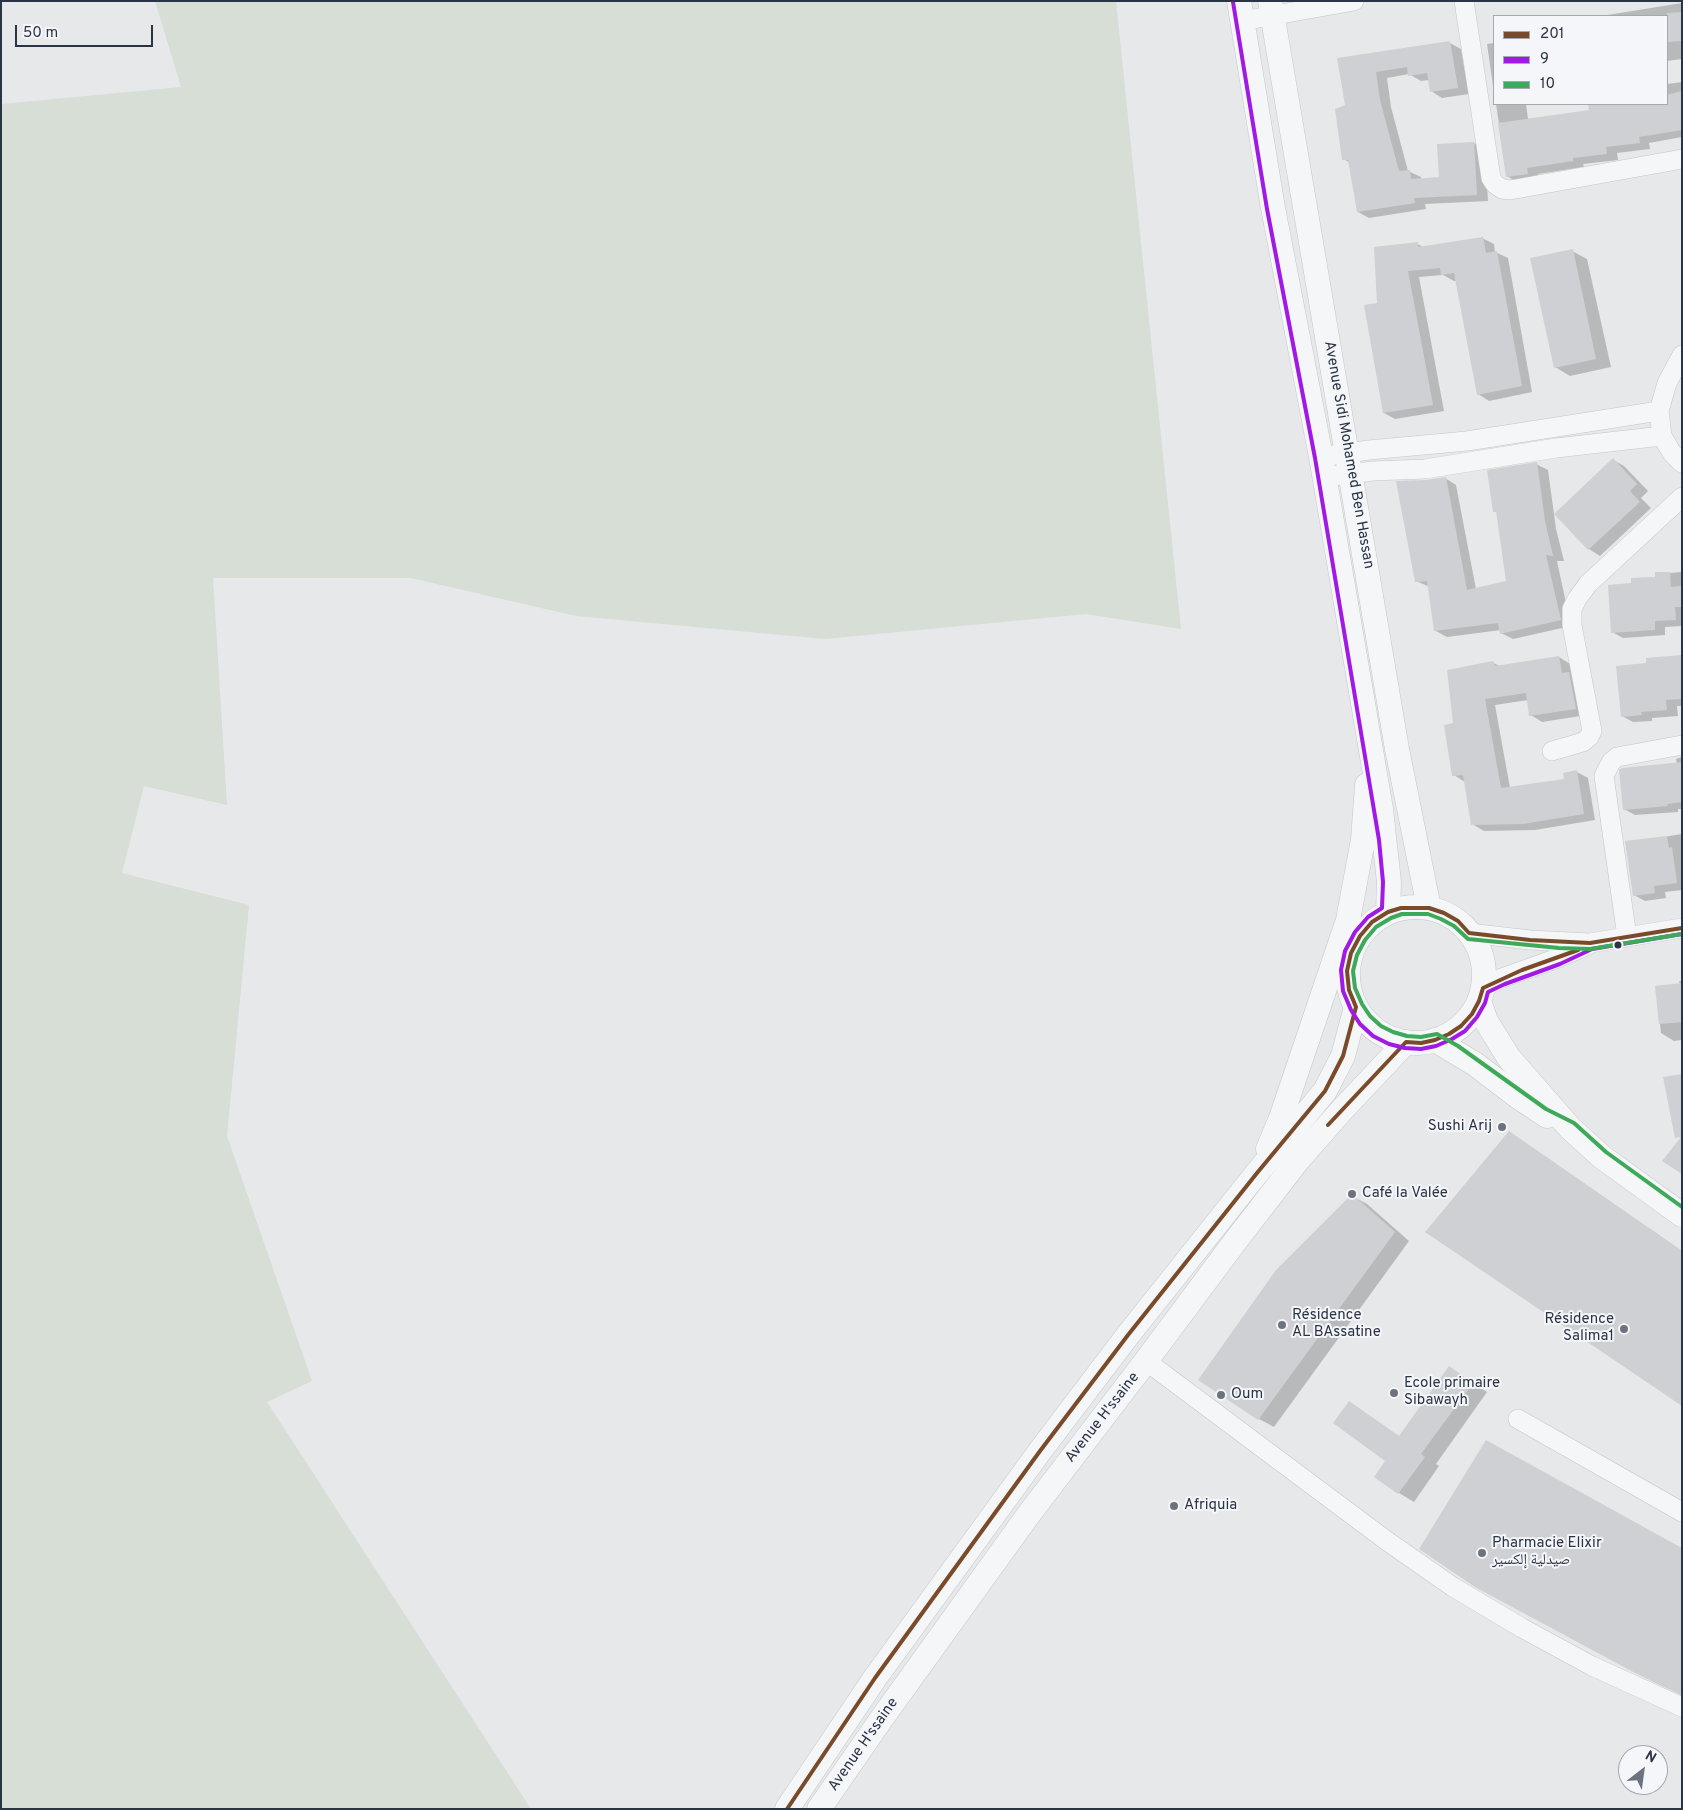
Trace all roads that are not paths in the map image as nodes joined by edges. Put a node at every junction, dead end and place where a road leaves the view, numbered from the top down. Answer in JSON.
{"nodes":[{"id":1,"x":1354,"y":1,"type":"edge"},
{"id":2,"x":1464,"y":1,"type":"edge"},
{"id":3,"x":1271,"y":8,"type":"edge"},
{"id":4,"x":1240,"y":11,"type":"edge"},
{"id":5,"x":1682,"y":159,"type":"edge"},
{"id":6,"x":1682,"y":355,"type":"edge"},
{"id":7,"x":1659,"y":411,"type":"junction"},
{"id":8,"x":1662,"y":436,"type":"junction"},
{"id":9,"x":1682,"y":463,"type":"edge"},
{"id":10,"x":1350,"y":464,"type":"junction"},
{"id":11,"x":1323,"y":467,"type":"junction"},
{"id":12,"x":1682,"y":496,"type":"edge"},
{"id":13,"x":1682,"y":745,"type":"edge"},
{"id":14,"x":1552,"y":751,"type":"dead end"},
{"id":15,"x":1370,"y":754,"type":"junction"},
{"id":16,"x":1429,"y":908,"type":"junction"},
{"id":17,"x":1388,"y":912,"type":"junction"},
{"id":18,"x":1682,"y":928,"type":"edge"},
{"id":19,"x":1469,"y":933,"type":"junction"},
{"id":20,"x":1627,"y":937,"type":"junction"},
{"id":21,"x":1590,"y":943,"type":"junction"},
{"id":22,"x":1481,"y":994,"type":"junction"},
{"id":23,"x":1356,"y":1007,"type":"junction"},
{"id":24,"x":1435,"y":1040,"type":"junction"},
{"id":25,"x":1406,"y":1042,"type":"junction"},
{"id":26,"x":1570,"y":1128,"type":"junction"},
{"id":27,"x":1257,"y":1172,"type":"junction"},
{"id":28,"x":1682,"y":1215,"type":"edge"},
{"id":29,"x":1146,"y":1361,"type":"junction"},
{"id":30,"x":1518,"y":1419,"type":"dead end"},
{"id":31,"x":1682,"y":1512,"type":"edge"},
{"id":32,"x":1682,"y":1708,"type":"edge"},
{"id":33,"x":787,"y":1809,"type":"edge"},
{"id":34,"x":819,"y":1809,"type":"edge"}],
"edges":[{"from":1,"to":3,"type":"street"},
{"from":2,"to":5,"type":"street"},
{"from":3,"to":4,"type":"street"},
{"from":3,"to":10,"type":"street","name":"Avenue Sidi Mohamed Ben Hassan"},
{"from":4,"to":11,"type":"street","name":"Avenue Sidi Mohamed Ben Hassan"},
{"from":6,"to":7,"type":"street"},
{"from":7,"to":8,"type":"street"},
{"from":7,"to":10,"type":"street"},
{"from":8,"to":9,"type":"street"},
{"from":8,"to":10,"type":"street"},
{"from":10,"to":11,"type":"street"},
{"from":10,"to":16,"type":"street","name":"Avenue Sidi Mohamed Ben Hassan"},
{"from":11,"to":15,"type":"street","name":"Avenue Sidi Mohamed Ben Hassan"},
{"from":12,"to":14,"type":"street"},
{"from":13,"to":20,"type":"street"},
{"from":15,"to":17,"type":"street","name":"Avenue Sidi Mohamed Ben Hassan"},
{"from":15,"to":27,"type":"street"},
{"from":16,"to":17,"type":"street"},
{"from":16,"to":19,"type":"street"},
{"from":17,"to":23,"type":"street"},
{"from":18,"to":20,"type":"street"},
{"from":19,"to":21,"type":"street"},
{"from":19,"to":22,"type":"street"},
{"from":20,"to":21,"type":"street"},
{"from":21,"to":22,"type":"street"},
{"from":22,"to":24,"type":"street"},
{"from":22,"to":26,"type":"street"},
{"from":23,"to":25,"type":"street"},
{"from":23,"to":27,"type":"street","name":"Avenue H'ssaine"},
{"from":24,"to":25,"type":"street"},
{"from":24,"to":26,"type":"street"},
{"from":25,"to":29,"type":"street","name":"Avenue H'ssaine"},
{"from":26,"to":28,"type":"street"},
{"from":27,"to":33,"type":"street","name":"Avenue H'ssaine"},
{"from":29,"to":32,"type":"street"},
{"from":29,"to":34,"type":"street","name":"Avenue H'ssaine"},
{"from":30,"to":31,"type":"street"}]}
